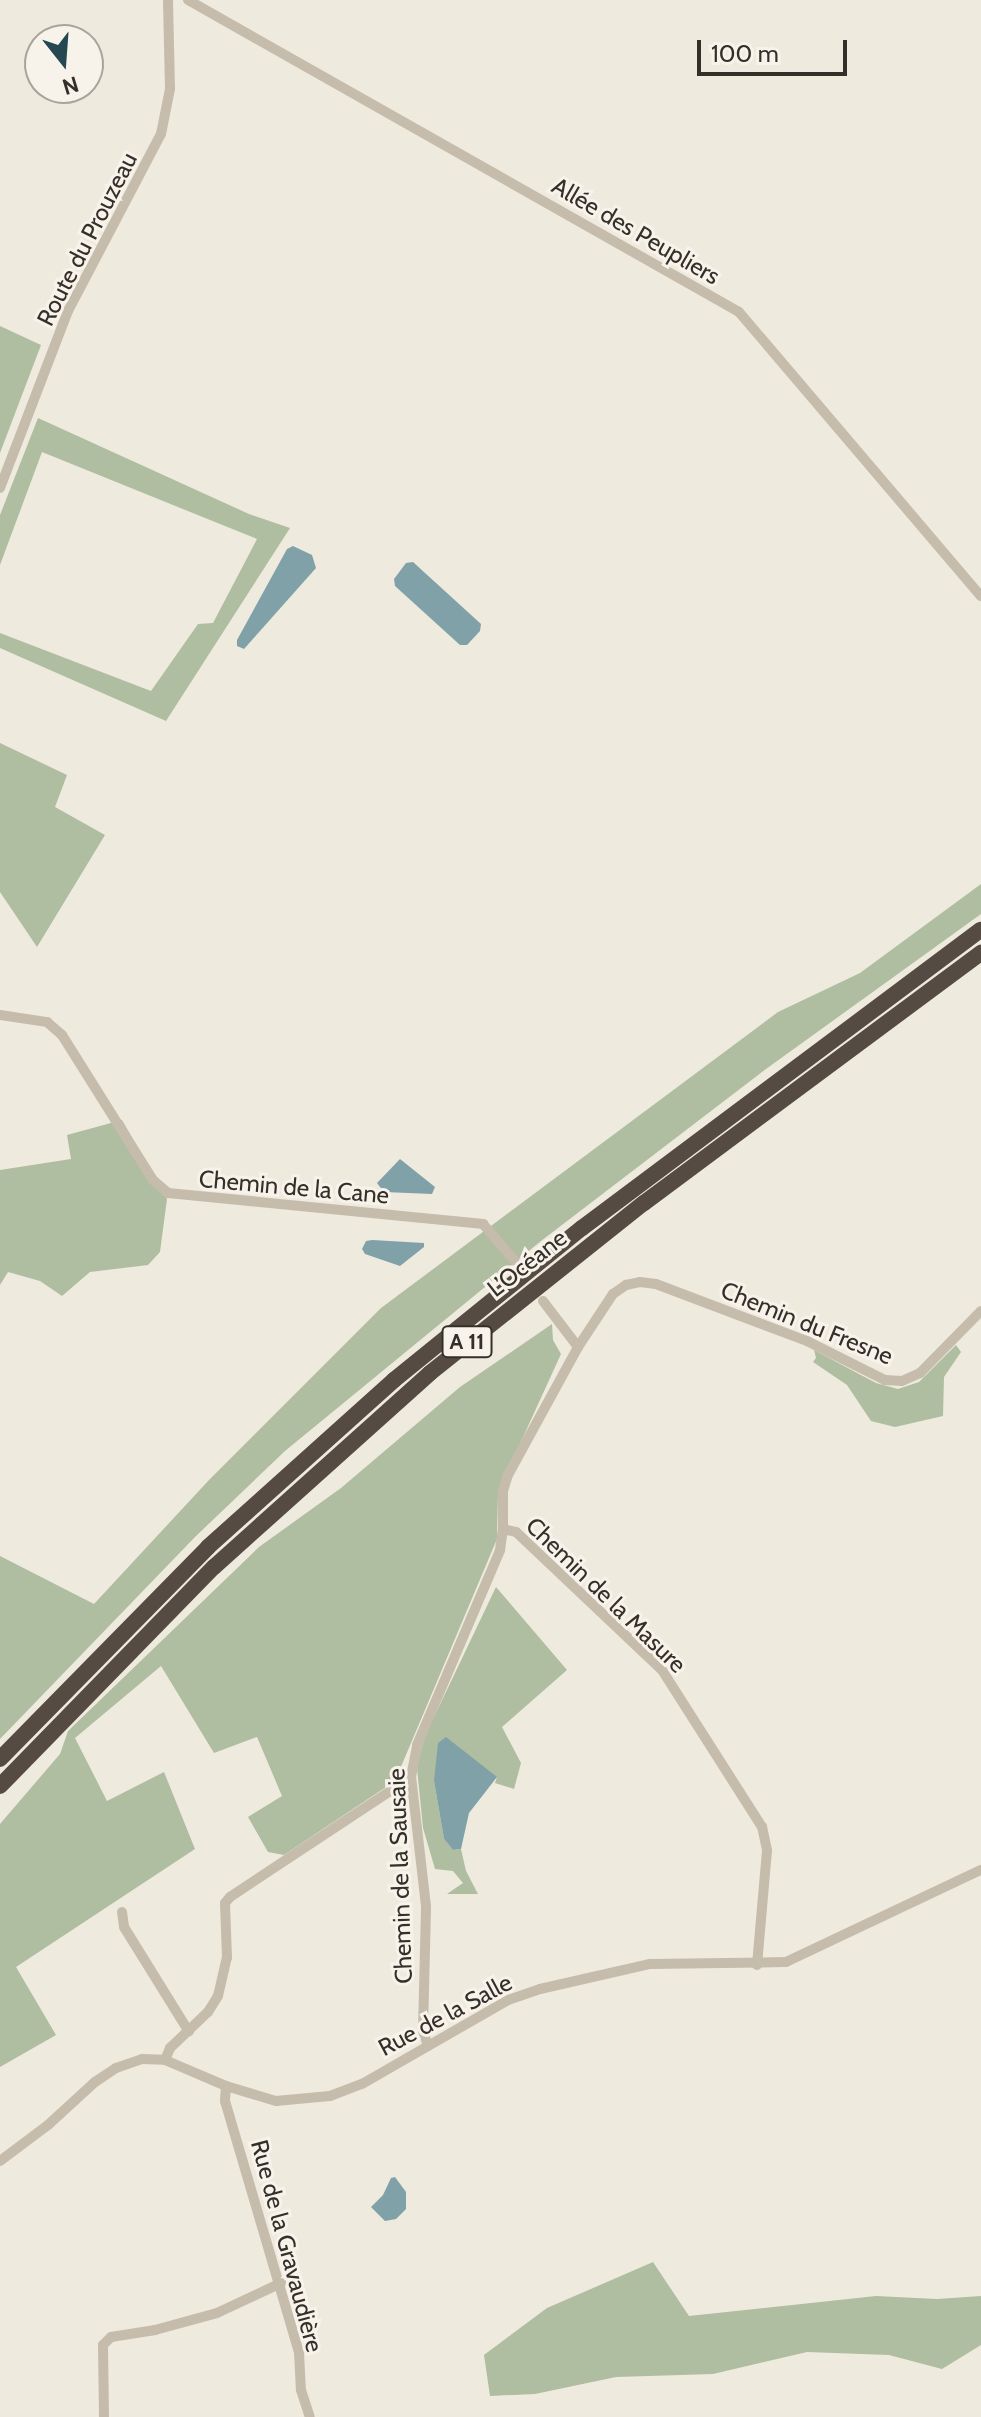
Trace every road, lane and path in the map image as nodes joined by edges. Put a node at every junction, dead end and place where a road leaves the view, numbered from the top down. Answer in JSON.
{"nodes":[{"id":1,"x":168,"y":0,"type":"edge"},
{"id":2,"x":188,"y":0,"type":"edge"},
{"id":3,"x":0,"y":488,"type":"edge"},
{"id":4,"x":981,"y":596,"type":"edge"},
{"id":5,"x":981,"y":930,"type":"edge"},
{"id":6,"x":981,"y":953,"type":"edge"},
{"id":7,"x":0,"y":1015,"type":"edge"},
{"id":8,"x":514,"y":1260,"type":"dead end"},
{"id":9,"x":543,"y":1301,"type":"dead end"},
{"id":10,"x":981,"y":1311,"type":"edge"},
{"id":11,"x":578,"y":1347,"type":"junction"},
{"id":12,"x":503,"y":1529,"type":"junction"},
{"id":13,"x":0,"y":1759,"type":"edge"},
{"id":14,"x":411,"y":1777,"type":"junction"},
{"id":15,"x":0,"y":1786,"type":"edge"},
{"id":16,"x":981,"y":1870,"type":"edge"},
{"id":17,"x":122,"y":1912,"type":"dead end"},
{"id":18,"x":757,"y":1965,"type":"junction"},
{"id":19,"x":189,"y":2032,"type":"junction"},
{"id":20,"x":428,"y":2046,"type":"junction"},
{"id":21,"x":165,"y":2060,"type":"junction"},
{"id":22,"x":226,"y":2086,"type":"junction"},
{"id":23,"x":0,"y":2161,"type":"edge"},
{"id":24,"x":281,"y":2283,"type":"junction"},
{"id":25,"x":104,"y":2417,"type":"edge"},
{"id":26,"x":310,"y":2417,"type":"edge"}],
"edges":[{"from":1,"to":3,"type":"street","name":"Route du Prouzeau"},
{"from":2,"to":4,"type":"street","name":"Allée des Peupliers"},
{"from":5,"to":13,"type":"highway","name":"L’Océane","number":"A 11"},
{"from":6,"to":15,"type":"highway","name":"L’Océane","number":"A 11"},
{"from":7,"to":8,"type":"street","name":"Chemin de la Cane"},
{"from":9,"to":11,"type":"street"},
{"from":10,"to":11,"type":"street","name":"Chemin du Fresne"},
{"from":11,"to":12,"type":"street","name":"Chemin de la Masure"},
{"from":12,"to":14,"type":"street","name":"Chemin de la Sausaie"},
{"from":12,"to":18,"type":"street","name":"Chemin de la Masure"},
{"from":14,"to":19,"type":"street"},
{"from":14,"to":20,"type":"street","name":"Chemin de la Sausaie"},
{"from":16,"to":18,"type":"street","name":"Rue de la Salle"},
{"from":17,"to":19,"type":"street"},
{"from":18,"to":20,"type":"street","name":"Rue de la Salle"},
{"from":19,"to":21,"type":"street"},
{"from":20,"to":22,"type":"street","name":"Rue de la Salle"},
{"from":21,"to":22,"type":"street","name":"Rue de la Salle"},
{"from":21,"to":23,"type":"street","name":"Rue de la Salle"},
{"from":22,"to":24,"type":"street","name":"Rue de la Gravaudière"},
{"from":24,"to":25,"type":"street"},
{"from":24,"to":26,"type":"street","name":"Rue de la Gravaudière"}]}
